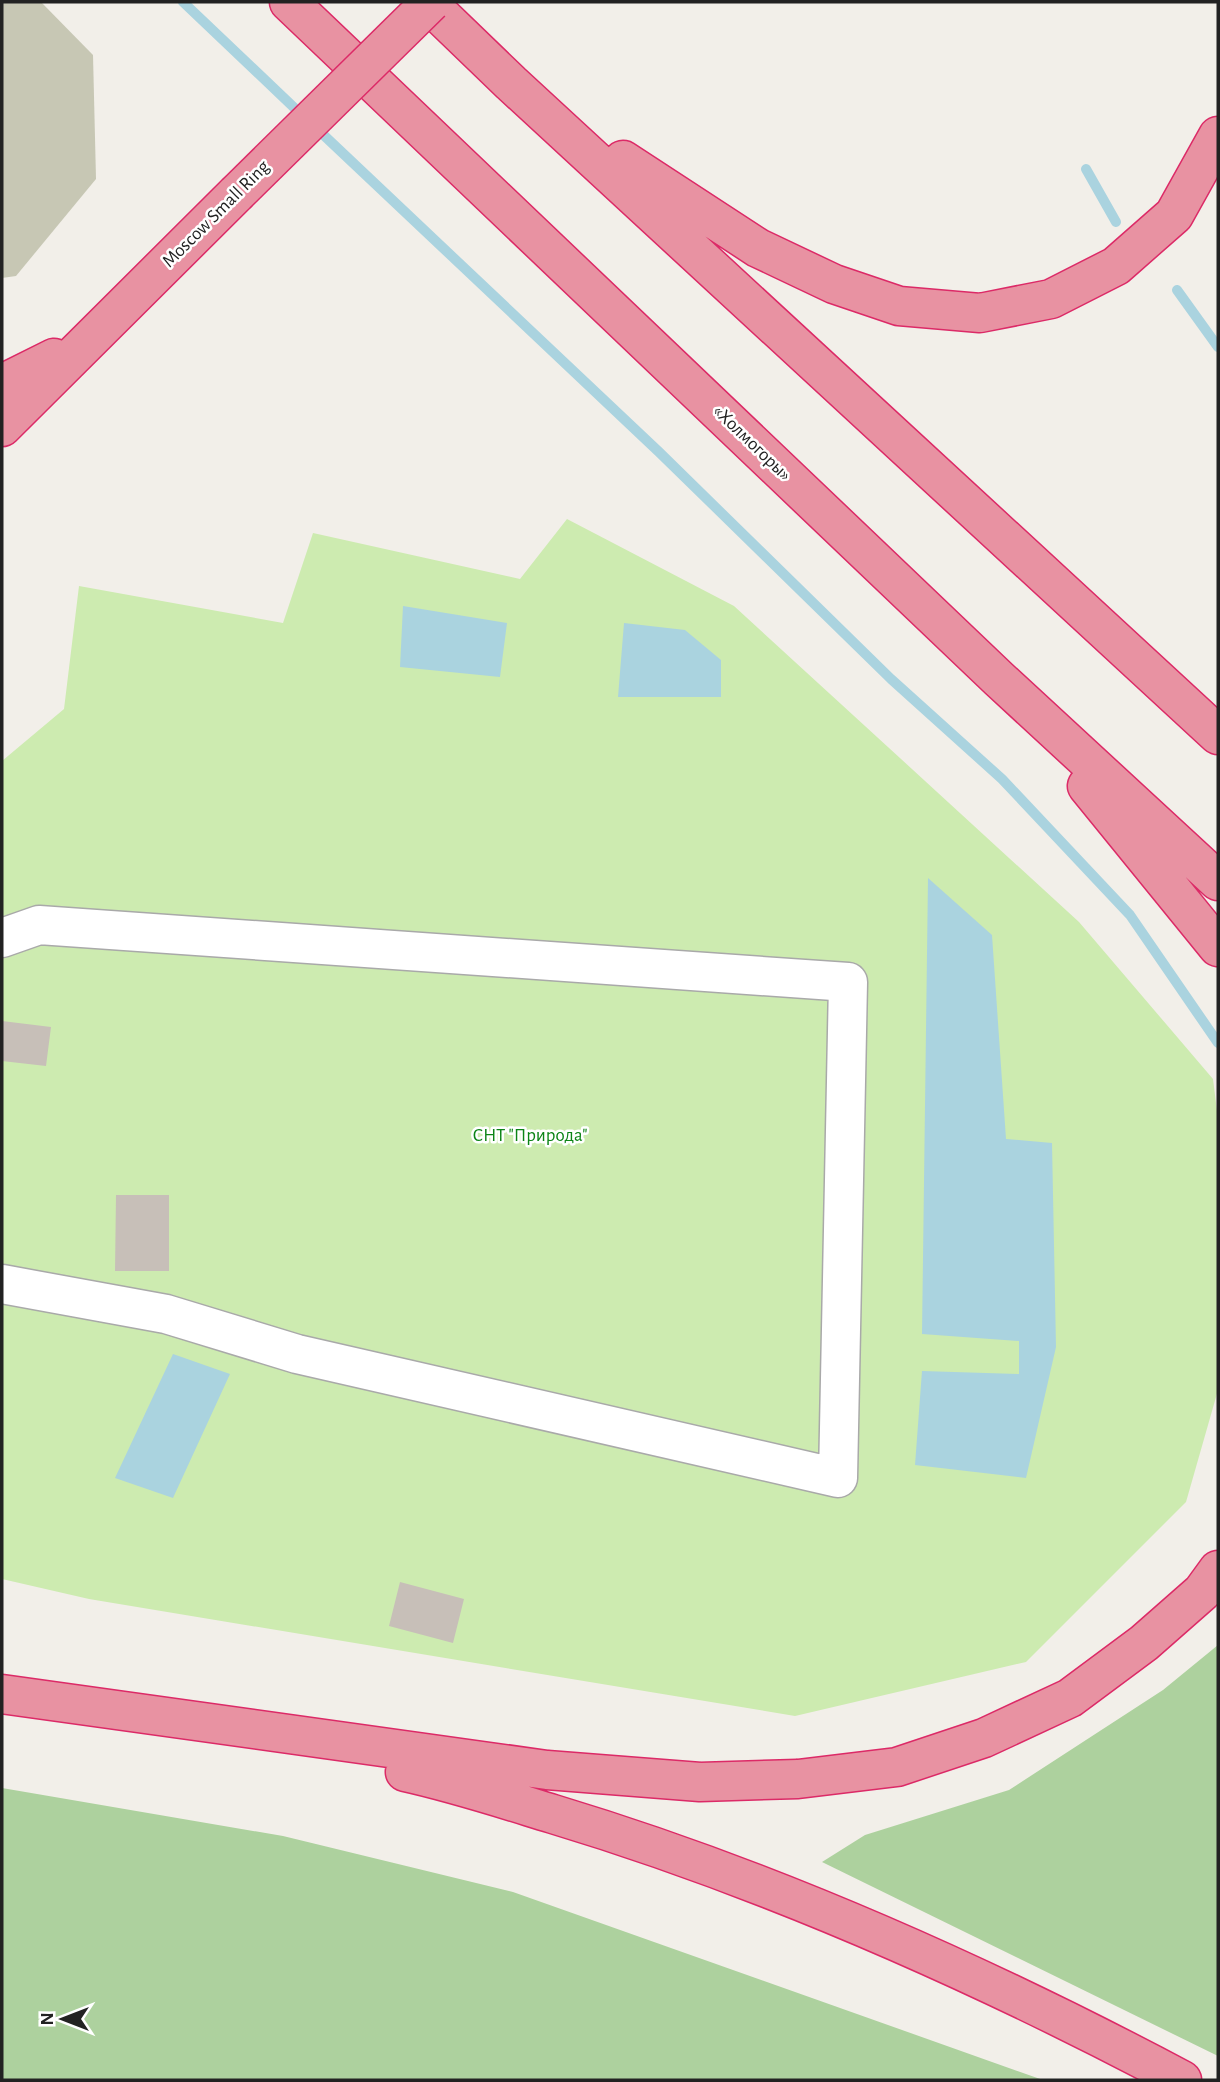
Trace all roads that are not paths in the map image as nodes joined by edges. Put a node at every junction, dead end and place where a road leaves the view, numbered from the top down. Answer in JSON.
{"nodes":[{"id":1,"x":289,"y":2,"type":"edge"},
{"id":2,"x":429,"y":2,"type":"edge"},
{"id":3,"x":511,"y":83,"type":"junction"},
{"id":4,"x":1218,"y":136,"type":"edge"},
{"id":5,"x":95,"y":335,"type":"junction"},
{"id":6,"x":2,"y":384,"type":"edge"},
{"id":7,"x":2,"y":427,"type":"edge"},
{"id":8,"x":999,"y":679,"type":"junction"},
{"id":9,"x":1218,"y":735,"type":"edge"},
{"id":10,"x":1218,"y":881,"type":"edge"},
{"id":11,"x":2,"y":938,"type":"edge"},
{"id":12,"x":1218,"y":947,"type":"edge"},
{"id":13,"x":2,"y":1284,"type":"edge"},
{"id":14,"x":1218,"y":1570,"type":"edge"},
{"id":15,"x":2,"y":1694,"type":"edge"},
{"id":16,"x":171,"y":1718,"type":"junction"},
{"id":17,"x":1182,"y":2080,"type":"edge"}],
"edges":[{"from":1,"to":8,"type":"highway","name":"«Холмогоры»"},
{"from":2,"to":3,"type":"highway"},
{"from":2,"to":5,"type":"highway","name":"Moscow Small Ring","bridge":true},
{"from":3,"to":4,"type":"highway"},
{"from":3,"to":9,"type":"highway"},
{"from":5,"to":6,"type":"highway"},
{"from":5,"to":7,"type":"highway","name":"Moscow Small Ring"},
{"from":8,"to":10,"type":"highway","name":"«Холмогоры»"},
{"from":8,"to":12,"type":"highway"},
{"from":11,"to":13,"type":"lane"},
{"from":14,"to":16,"type":"highway"},
{"from":15,"to":16,"type":"highway"},
{"from":16,"to":17,"type":"highway"}]}
